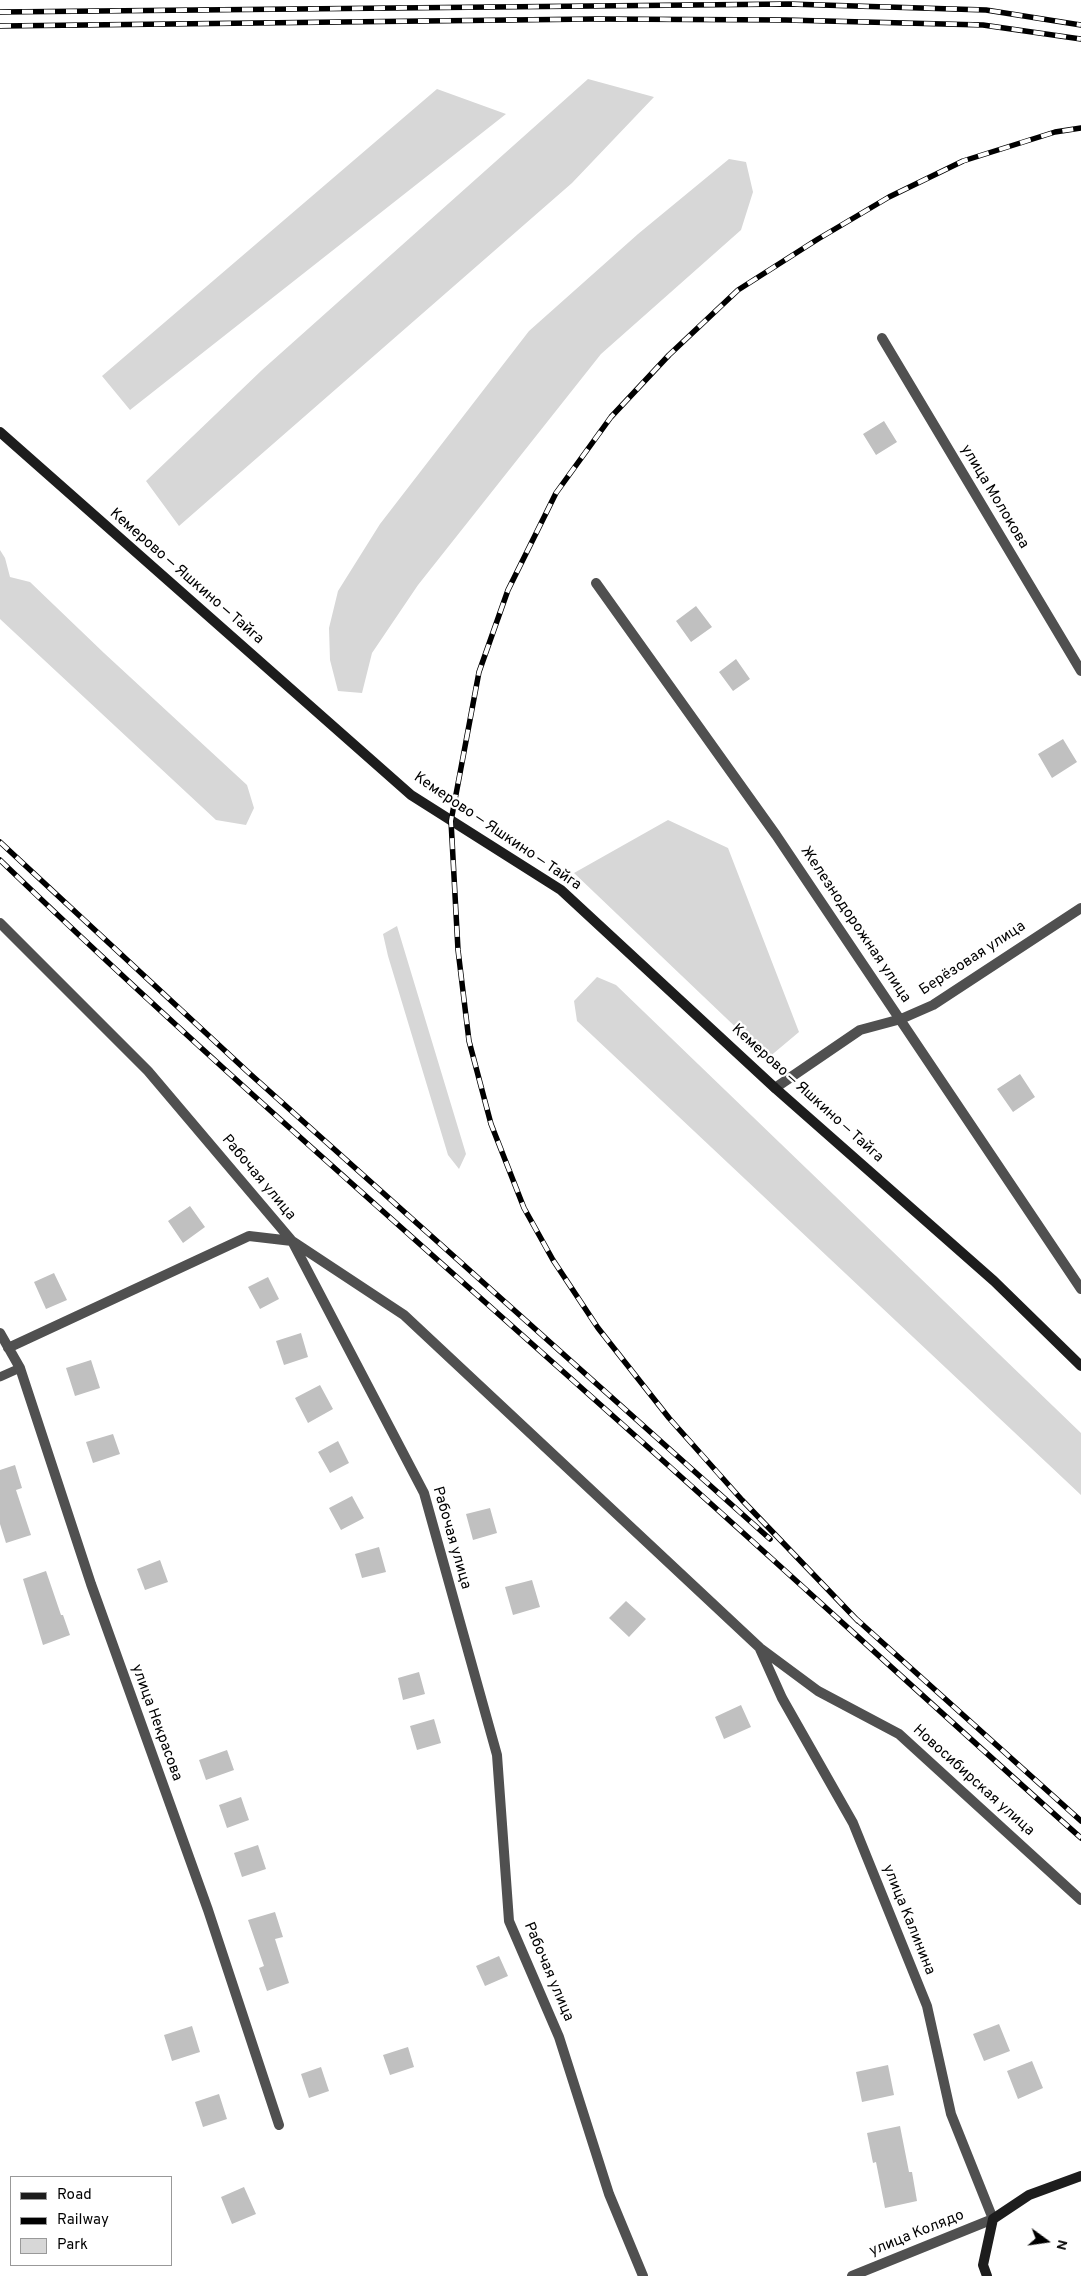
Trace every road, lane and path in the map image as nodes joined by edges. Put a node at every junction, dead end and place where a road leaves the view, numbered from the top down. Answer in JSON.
{"nodes":[{"id":1,"x":882,"y":338,"type":"dead end"},
{"id":2,"x":0,"y":432,"type":"edge"},
{"id":3,"x":596,"y":583,"type":"dead end"},
{"id":4,"x":1081,"y":671,"type":"edge"},
{"id":5,"x":1081,"y":908,"type":"edge"},
{"id":6,"x":0,"y":923,"type":"edge"},
{"id":7,"x":901,"y":1019,"type":"junction"},
{"id":8,"x":775,"y":1088,"type":"junction"},
{"id":9,"x":292,"y":1241,"type":"junction"},
{"id":10,"x":1081,"y":1289,"type":"edge"},
{"id":11,"x":0,"y":1333,"type":"edge"},
{"id":12,"x":8,"y":1348,"type":"junction"},
{"id":13,"x":1081,"y":1366,"type":"edge"},
{"id":14,"x":20,"y":1368,"type":"junction"},
{"id":15,"x":0,"y":1377,"type":"edge"},
{"id":16,"x":760,"y":1648,"type":"junction"},
{"id":17,"x":1081,"y":1900,"type":"edge"},
{"id":18,"x":279,"y":2125,"type":"dead end"},
{"id":19,"x":1081,"y":2176,"type":"edge"},
{"id":20,"x":993,"y":2219,"type":"junction"},
{"id":21,"x":643,"y":2276,"type":"edge"},
{"id":22,"x":852,"y":2276,"type":"edge"},
{"id":23,"x":987,"y":2276,"type":"edge"}],
"edges":[{"from":1,"to":4,"type":"street","name":"улица Молокова"},
{"from":2,"to":8,"type":"main road","name":"Кемерово — Яшкино — Тайга"},
{"from":3,"to":7,"type":"street","name":"Железнодорожная улица"},
{"from":5,"to":7,"type":"street","name":"Берёзовая улица"},
{"from":6,"to":9,"type":"street","name":"Рабочая улица"},
{"from":7,"to":8,"type":"street","name":"Берёзовая улица"},
{"from":7,"to":10,"type":"street","name":"Железнодорожная улица"},
{"from":8,"to":13,"type":"main road","name":"Кемерово — Яшкино — Тайга"},
{"from":9,"to":12,"type":"street"},
{"from":9,"to":16,"type":"street","name":"Новосибирская улица"},
{"from":9,"to":21,"type":"street","name":"Рабочая улица"},
{"from":11,"to":12,"type":"street","name":"улица Некрасова"},
{"from":12,"to":14,"type":"street","name":"улица Некрасова"},
{"from":14,"to":15,"type":"lane"},
{"from":14,"to":18,"type":"street","name":"улица Некрасова"},
{"from":16,"to":17,"type":"street","name":"Новосибирская улица"},
{"from":16,"to":20,"type":"street","name":"улица Калинина"},
{"from":19,"to":20,"type":"main road","name":"улица Колядо"},
{"from":20,"to":22,"type":"street","name":"улица Колядо"},
{"from":20,"to":23,"type":"main road"}]}
